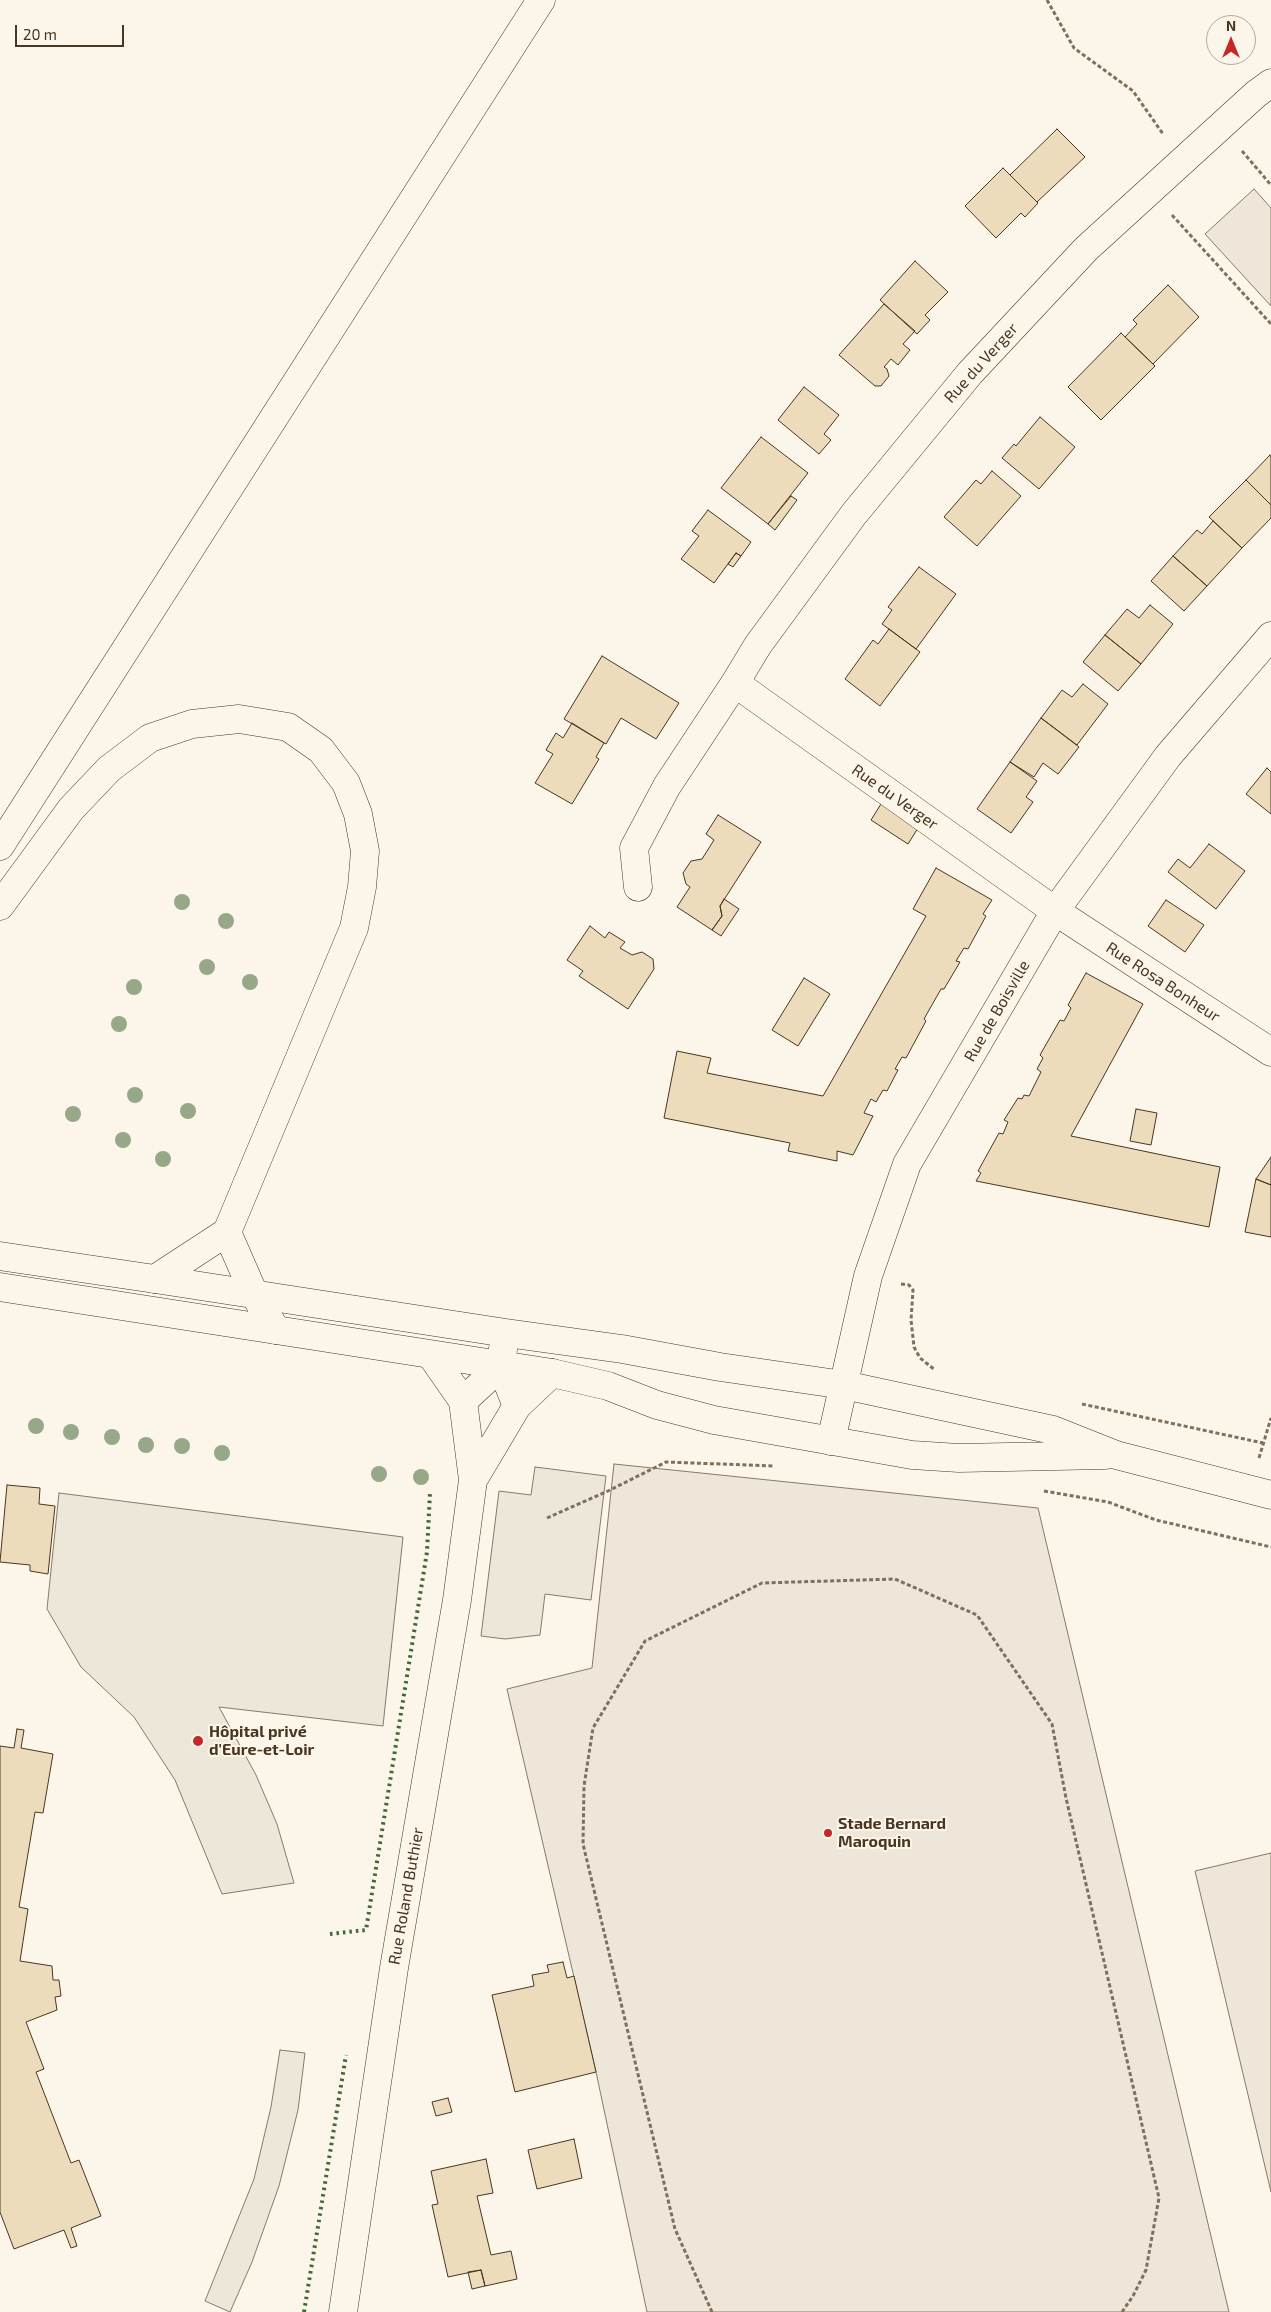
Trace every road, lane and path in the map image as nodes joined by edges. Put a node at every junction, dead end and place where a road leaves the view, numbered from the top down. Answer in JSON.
{"nodes":[{"id":1,"x":541,"y":0,"type":"edge"},
{"id":2,"x":1047,"y":0,"type":"edge"},
{"id":3,"x":1271,"y":83,"type":"edge"},
{"id":4,"x":1221,"y":126,"type":"junction"},
{"id":5,"x":1182,"y":161,"type":"junction"},
{"id":6,"x":1271,"y":185,"type":"edge"},
{"id":7,"x":1150,"y":191,"type":"junction"},
{"id":8,"x":1271,"y":324,"type":"edge"},
{"id":9,"x":1271,"y":636,"type":"edge"},
{"id":10,"x":735,"y":683,"type":"junction"},
{"id":11,"x":0,"y":846,"type":"edge"},
{"id":12,"x":638,"y":887,"type":"dead end"},
{"id":13,"x":0,"y":906,"type":"edge"},
{"id":14,"x":1055,"y":911,"type":"junction"},
{"id":15,"x":1271,"y":1052,"type":"edge"},
{"id":16,"x":227,"y":1232,"type":"junction"},
{"id":17,"x":0,"y":1256,"type":"edge"},
{"id":18,"x":868,"y":1276,"type":"junction"},
{"id":19,"x":155,"y":1279,"type":"junction"},
{"id":20,"x":0,"y":1287,"type":"edge"},
{"id":21,"x":254,"y":1294,"type":"junction"},
{"id":22,"x":276,"y":1330,"type":"junction"},
{"id":23,"x":506,"y":1333,"type":"junction"},
{"id":24,"x":431,"y":1355,"type":"junction"},
{"id":25,"x":501,"y":1366,"type":"junction"},
{"id":26,"x":938,"y":1372,"type":"dead end"},
{"id":27,"x":552,"y":1373,"type":"junction"},
{"id":28,"x":844,"y":1385,"type":"junction"},
{"id":29,"x":463,"y":1401,"type":"junction"},
{"id":30,"x":1077,"y":1403,"type":"dead end"},
{"id":31,"x":517,"y":1406,"type":"junction"},
{"id":32,"x":1271,"y":1418,"type":"edge"},
{"id":33,"x":831,"y":1441,"type":"junction"},
{"id":34,"x":1116,"y":1455,"type":"junction"},
{"id":35,"x":666,"y":1462,"type":"dead end"},
{"id":36,"x":473,"y":1480,"type":"junction"},
{"id":37,"x":1271,"y":1495,"type":"edge"},
{"id":38,"x":547,"y":1518,"type":"dead end"},
{"id":39,"x":343,"y":2312,"type":"edge"},
{"id":40,"x":712,"y":2312,"type":"edge"},
{"id":41,"x":1122,"y":2312,"type":"edge"}],
"edges":[{"from":1,"to":11,"type":"main road"},
{"from":2,"to":5,"type":"path"},
{"from":3,"to":4,"type":"main road","name":"Rue du Verger"},
{"from":4,"to":5,"type":"main road","name":"Rue du Verger"},
{"from":4,"to":6,"type":"path"},
{"from":5,"to":7,"type":"main road","name":"Rue du Verger"},
{"from":7,"to":8,"type":"path"},
{"from":7,"to":10,"type":"main road","name":"Rue du Verger"},
{"from":9,"to":14,"type":"main road","name":"Rue de Boisville"},
{"from":10,"to":12,"type":"main road","name":"Rue du Verger"},
{"from":10,"to":14,"type":"main road","name":"Rue du Verger"},
{"from":13,"to":16,"type":"main road"},
{"from":14,"to":15,"type":"main road","name":"Rue Rosa Bonheur"},
{"from":14,"to":18,"type":"main road","name":"Rue de Boisville"},
{"from":16,"to":19,"type":"main road"},
{"from":16,"to":21,"type":"main road"},
{"from":17,"to":19,"type":"main road"},
{"from":18,"to":26,"type":"path"},
{"from":18,"to":28,"type":"main road","name":"Rue de Boisville"},
{"from":19,"to":21,"type":"main road"},
{"from":20,"to":22,"type":"main road"},
{"from":21,"to":22,"type":"main road"},
{"from":21,"to":23,"type":"main road"},
{"from":22,"to":24,"type":"main road"},
{"from":23,"to":25,"type":"main road"},
{"from":23,"to":28,"type":"main road"},
{"from":24,"to":25,"type":"main road"},
{"from":24,"to":29,"type":"main road"},
{"from":25,"to":27,"type":"main road"},
{"from":25,"to":29,"type":"main road"},
{"from":25,"to":31,"type":"main road"},
{"from":27,"to":31,"type":"main road","name":"Rue Roland Buthier"},
{"from":27,"to":33,"type":"main road"},
{"from":28,"to":33,"type":"main road","name":"Rue de Boisville"},
{"from":28,"to":34,"type":"main road"},
{"from":29,"to":36,"type":"main road","name":"Rue Roland Buthier"},
{"from":30,"to":32,"type":"path"},
{"from":31,"to":36,"type":"main road","name":"Rue Roland Buthier"},
{"from":33,"to":34,"type":"main road"},
{"from":34,"to":37,"type":"main road"},
{"from":35,"to":38,"type":"path"},
{"from":36,"to":39,"type":"main road","name":"Rue Roland Buthier"},
{"from":40,"to":41,"type":"path"}]}
